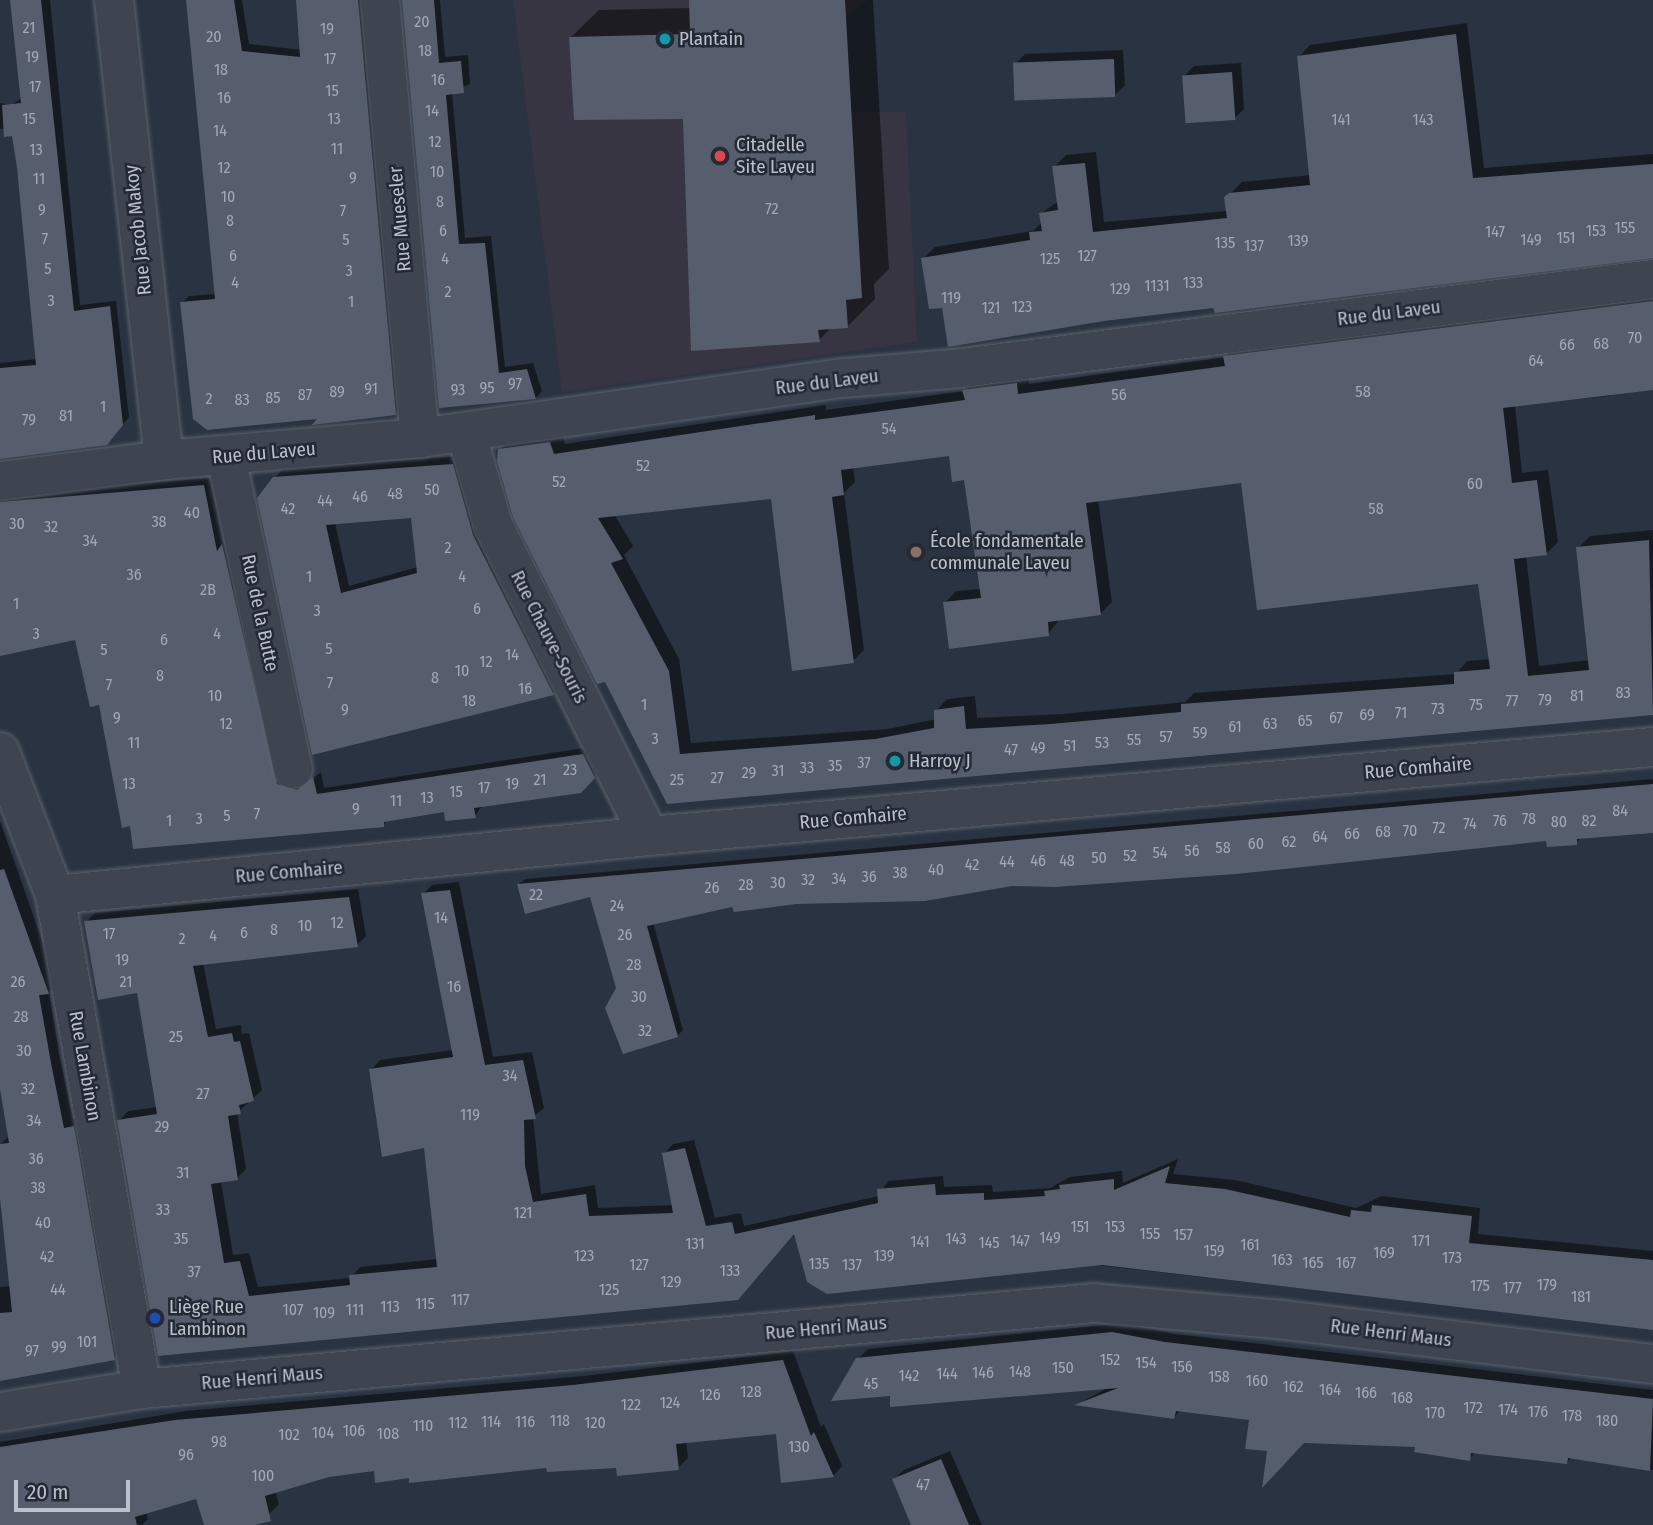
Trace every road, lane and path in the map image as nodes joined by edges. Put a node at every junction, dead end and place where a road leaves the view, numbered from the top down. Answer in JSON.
{"nodes":[{"id":1,"x":114,"y":0,"type":"edge"},
{"id":2,"x":380,"y":0,"type":"edge"},
{"id":3,"x":1653,"y":279,"type":"edge"},
{"id":4,"x":466,"y":432,"type":"junction"},
{"id":5,"x":420,"y":438,"type":"junction"},
{"id":6,"x":226,"y":457,"type":"junction"},
{"id":7,"x":163,"y":460,"type":"junction"},
{"id":8,"x":0,"y":481,"type":"edge"},
{"id":9,"x":1653,"y":747,"type":"edge"},
{"id":10,"x":0,"y":752,"type":"edge"},
{"id":11,"x":293,"y":769,"type":"dead end"},
{"id":12,"x":649,"y":836,"type":"junction"},
{"id":13,"x":55,"y":895,"type":"junction"},
{"id":14,"x":1653,"y":1364,"type":"edge"},
{"id":15,"x":142,"y":1388,"type":"junction"},
{"id":16,"x":0,"y":1412,"type":"edge"}],
"edges":[{"from":1,"to":7,"type":"street","name":"Rue Jacob Makoy"},
{"from":2,"to":5,"type":"street","name":"Rue Mueseler"},
{"from":3,"to":4,"type":"street","name":"Rue du Laveu"},
{"from":4,"to":5,"type":"street","name":"Rue du Laveu"},
{"from":4,"to":12,"type":"street","name":"Rue Chauve-Souris"},
{"from":5,"to":6,"type":"street","name":"Rue du Laveu"},
{"from":6,"to":7,"type":"street","name":"Rue du Laveu"},
{"from":6,"to":11,"type":"street","name":"Rue de la Butte"},
{"from":7,"to":8,"type":"street","name":"Rue du Laveu"},
{"from":9,"to":12,"type":"street","name":"Rue Comhaire"},
{"from":10,"to":13,"type":"street","name":"Rue Lambinon"},
{"from":12,"to":13,"type":"street","name":"Rue Comhaire"},
{"from":13,"to":15,"type":"street","name":"Rue Lambinon"},
{"from":14,"to":15,"type":"street","name":"Rue Henri Maus"},
{"from":15,"to":16,"type":"street","name":"Rue Henri Maus"}]}
